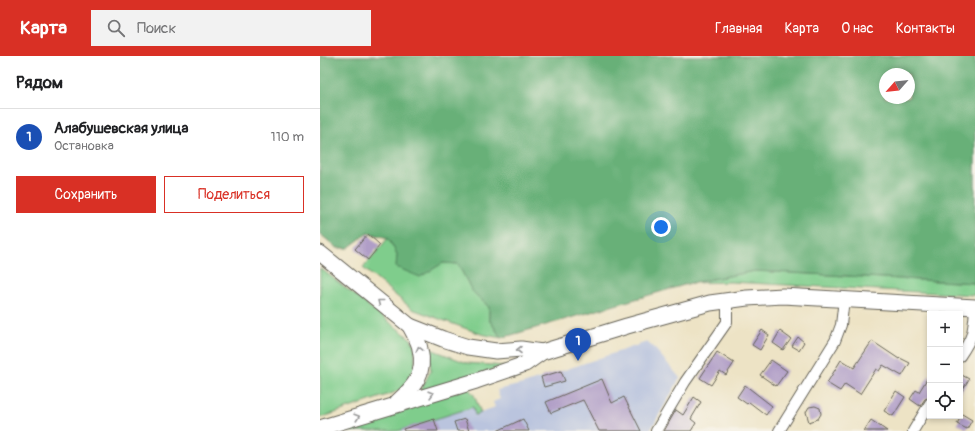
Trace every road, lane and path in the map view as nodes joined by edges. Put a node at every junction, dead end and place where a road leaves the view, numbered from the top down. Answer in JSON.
{"nodes":[{"id":1,"x":320,"y":253,"type":"edge"},
{"id":2,"x":844,"y":299,"type":"junction"},
{"id":3,"x":727,"y":300,"type":"junction"},
{"id":4,"x":975,"y":307,"type":"edge"},
{"id":5,"x":975,"y":310,"type":"edge"},
{"id":6,"x":410,"y":326,"type":"junction"},
{"id":7,"x":542,"y":352,"type":"junction"},
{"id":8,"x":963,"y":352,"type":"edge"},
{"id":9,"x":393,"y":405,"type":"junction"},
{"id":10,"x":927,"y":408,"type":"edge"},
{"id":11,"x":320,"y":428,"type":"edge"},
{"id":12,"x":656,"y":431,"type":"edge"},
{"id":13,"x":779,"y":431,"type":"edge"},
{"id":14,"x":913,"y":431,"type":"edge"}],
"edges":[{"from":6,"to":1,"type":"street","one_way":true},
{"from":2,"to":3,"type":"street"},
{"from":2,"to":4,"type":"street"},
{"from":2,"to":13,"type":"street"},
{"from":3,"to":7,"type":"street"},
{"from":3,"to":12,"type":"street"},
{"from":5,"to":8,"type":"street"},
{"from":7,"to":6,"type":"street","one_way":true},
{"from":9,"to":6,"type":"street","one_way":true},
{"from":9,"to":7,"type":"street","one_way":true},
{"from":11,"to":9,"type":"street","one_way":true},
{"from":10,"to":14,"type":"street"}]}
